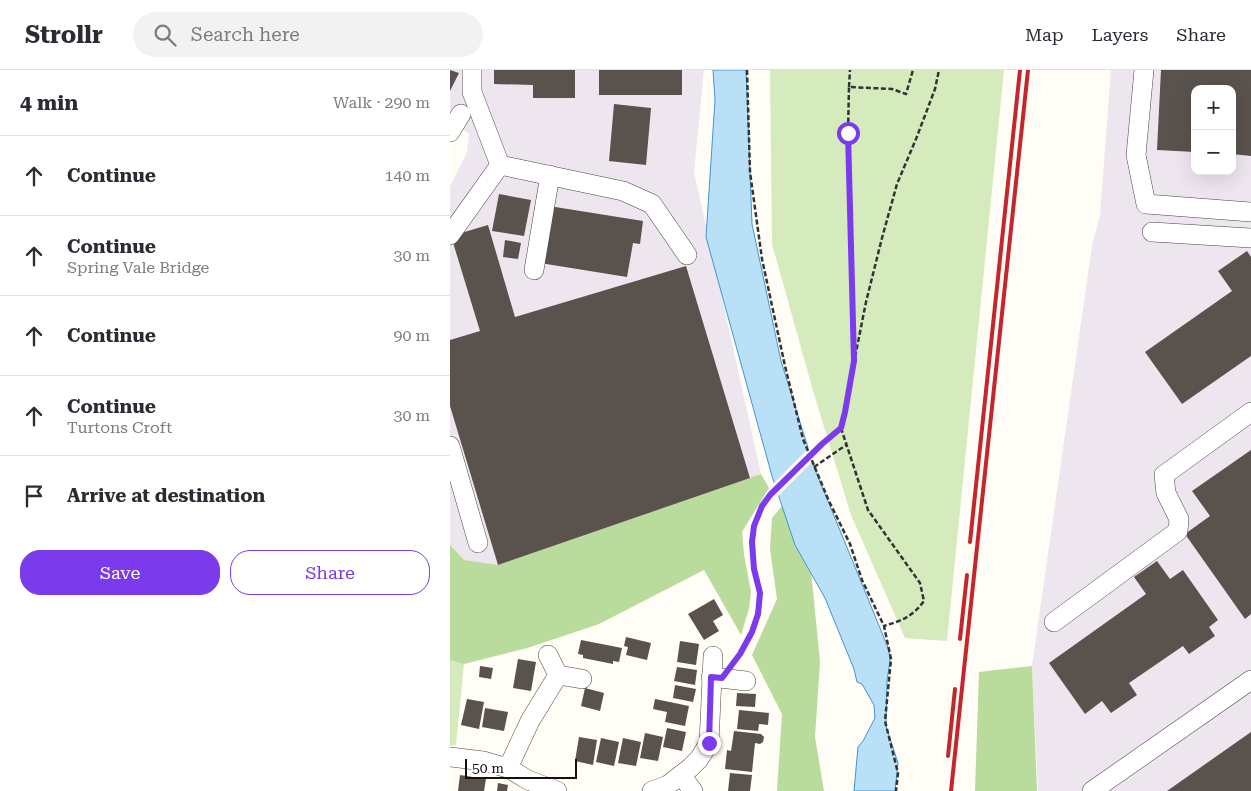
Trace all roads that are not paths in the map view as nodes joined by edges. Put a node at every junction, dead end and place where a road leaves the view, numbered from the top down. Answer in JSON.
{"nodes":[{"id":1,"x":472,"y":70,"type":"edge"},
{"id":2,"x":1144,"y":70,"type":"edge"},
{"id":3,"x":461,"y":114,"type":"dead end"},
{"id":4,"x":454,"y":135,"type":"edge"},
{"id":5,"x":500,"y":165,"type":"junction"},
{"id":6,"x":550,"y":175,"type":"junction"},
{"id":7,"x":1251,"y":212,"type":"edge"},
{"id":8,"x":1152,"y":232,"type":"dead end"},
{"id":9,"x":450,"y":234,"type":"edge"},
{"id":10,"x":1251,"y":238,"type":"edge"},
{"id":11,"x":687,"y":255,"type":"dead end"},
{"id":12,"x":534,"y":270,"type":"dead end"},
{"id":13,"x":1251,"y":412,"type":"edge"},
{"id":14,"x":450,"y":446,"type":"edge"},
{"id":15,"x":478,"y":544,"type":"dead end"},
{"id":16,"x":1054,"y":622,"type":"dead end"},
{"id":17,"x":548,"y":654,"type":"dead end"},
{"id":18,"x":713,"y":656,"type":"dead end"},
{"id":19,"x":558,"y":675,"type":"junction"},
{"id":20,"x":716,"y":677,"type":"junction"},
{"id":21,"x":582,"y":679,"type":"dead end"},
{"id":22,"x":1251,"y":680,"type":"edge"},
{"id":23,"x":746,"y":681,"type":"dead end"},
{"id":24,"x":450,"y":756,"type":"edge"},
{"id":25,"x":508,"y":768,"type":"junction"},
{"id":26,"x":681,"y":775,"type":"junction"},
{"id":27,"x":556,"y":791,"type":"edge"},
{"id":28,"x":652,"y":791,"type":"edge"},
{"id":29,"x":693,"y":791,"type":"edge"},
{"id":30,"x":1092,"y":791,"type":"edge"}],
"edges":[{"from":1,"to":5,"type":"street"},
{"from":2,"to":7,"type":"street"},
{"from":3,"to":4,"type":"street"},
{"from":5,"to":6,"type":"street"},
{"from":5,"to":9,"type":"street"},
{"from":6,"to":11,"type":"street"},
{"from":6,"to":12,"type":"street"},
{"from":8,"to":10,"type":"street"},
{"from":13,"to":16,"type":"street"},
{"from":14,"to":15,"type":"street"},
{"from":17,"to":19,"type":"street"},
{"from":18,"to":20,"type":"street"},
{"from":19,"to":21,"type":"street"},
{"from":19,"to":25,"type":"street"},
{"from":20,"to":23,"type":"street"},
{"from":20,"to":26,"type":"street"},
{"from":22,"to":30,"type":"street"},
{"from":24,"to":25,"type":"street"},
{"from":25,"to":27,"type":"street"},
{"from":26,"to":28,"type":"street"},
{"from":26,"to":29,"type":"street"}]}
